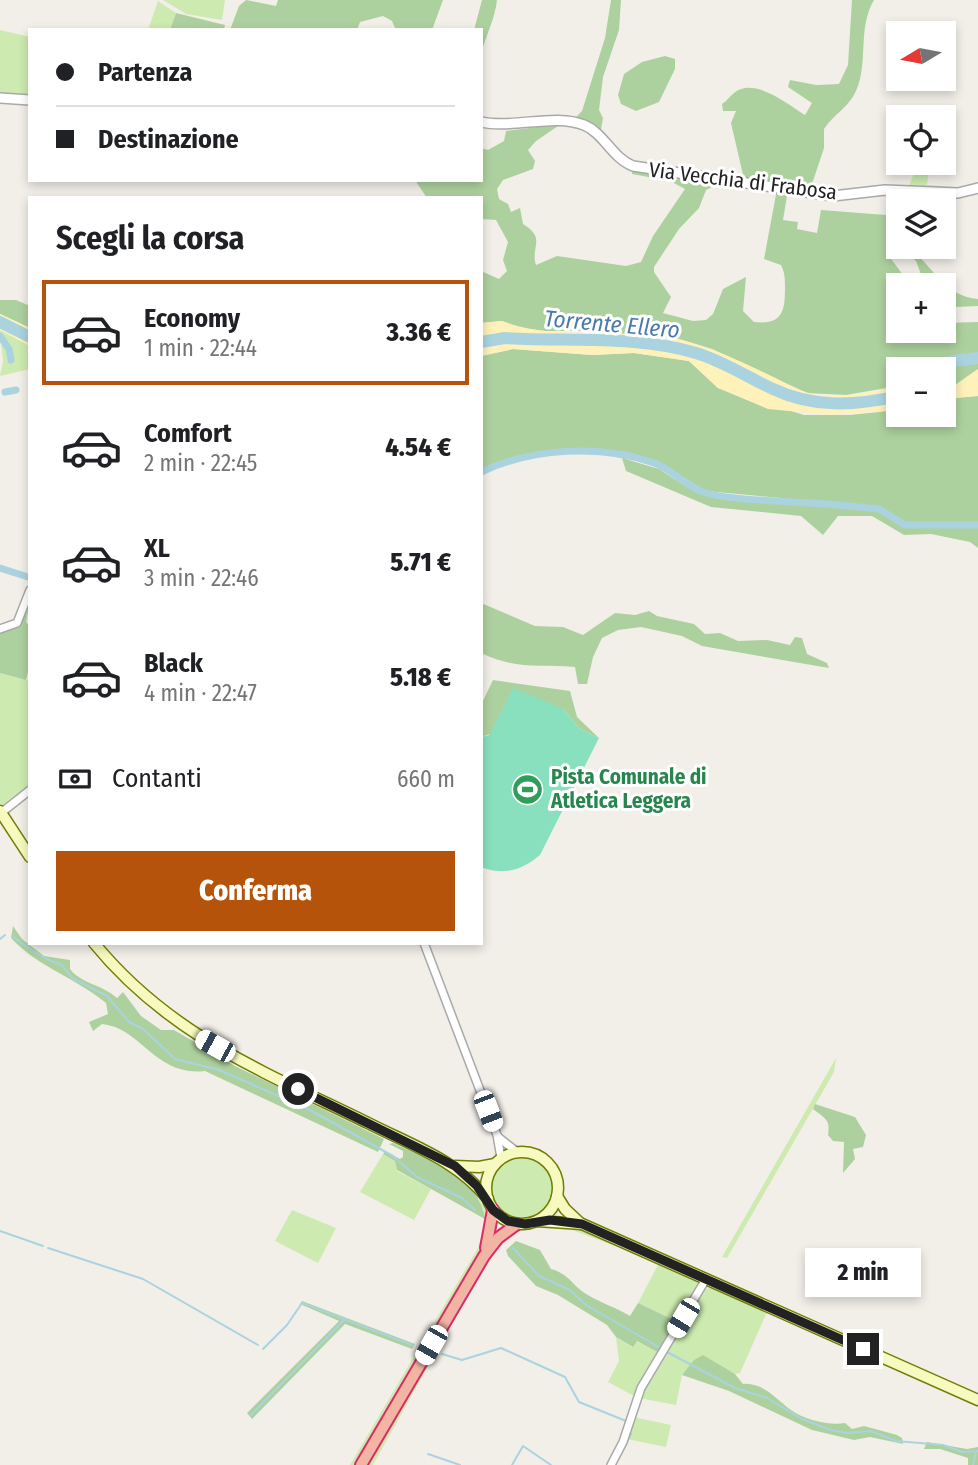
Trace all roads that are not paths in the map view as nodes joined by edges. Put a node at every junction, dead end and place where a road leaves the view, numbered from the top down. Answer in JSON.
{"nodes":[{"id":1,"x":0,"y":98,"type":"edge"},
{"id":2,"x":28,"y":100,"type":"edge"},
{"id":3,"x":483,"y":122,"type":"edge"},
{"id":4,"x":978,"y":188,"type":"edge"},
{"id":5,"x":28,"y":595,"type":"edge"},
{"id":6,"x":0,"y":629,"type":"edge"},
{"id":7,"x":28,"y":791,"type":"edge"},
{"id":8,"x":0,"y":812,"type":"edge"},
{"id":9,"x":28,"y":854,"type":"edge"},
{"id":10,"x":96,"y":945,"type":"edge"},
{"id":11,"x":425,"y":945,"type":"edge"},
{"id":12,"x":497,"y":1135,"type":"junction"},
{"id":13,"x":517,"y":1152,"type":"junction"},
{"id":14,"x":498,"y":1161,"type":"junction"},
{"id":15,"x":455,"y":1166,"type":"junction"},
{"id":16,"x":557,"y":1196,"type":"junction"},
{"id":17,"x":491,"y":1205,"type":"junction"},
{"id":18,"x":537,"y":1221,"type":"junction"},
{"id":19,"x":517,"y":1224,"type":"junction"},
{"id":20,"x":582,"y":1224,"type":"junction"},
{"id":21,"x":484,"y":1256,"type":"junction"},
{"id":22,"x":706,"y":1279,"type":"junction"},
{"id":23,"x":978,"y":1400,"type":"edge"},
{"id":24,"x":361,"y":1465,"type":"edge"},
{"id":25,"x":611,"y":1465,"type":"edge"}],
"edges":[{"from":1,"to":2,"type":"street"},
{"from":3,"to":4,"type":"street","name":"Via Vecchia di Frabosa"},
{"from":5,"to":6,"type":"street"},
{"from":7,"to":8,"type":"street"},
{"from":8,"to":9,"type":"main road"},
{"from":10,"to":15,"type":"main road"},
{"from":11,"to":12,"type":"street"},
{"from":12,"to":13,"type":"street"},
{"from":12,"to":14,"type":"street"},
{"from":13,"to":14,"type":"main road"},
{"from":13,"to":16,"type":"main road"},
{"from":14,"to":15,"type":"main road"},
{"from":14,"to":17,"type":"main road"},
{"from":15,"to":17,"type":"main road"},
{"from":16,"to":18,"type":"main road"},
{"from":16,"to":20,"type":"main road"},
{"from":17,"to":19,"type":"main road"},
{"from":17,"to":21,"type":"highway"},
{"from":18,"to":19,"type":"main road"},
{"from":18,"to":20,"type":"main road"},
{"from":19,"to":21,"type":"highway"},
{"from":20,"to":22,"type":"main road"},
{"from":21,"to":24,"type":"highway"},
{"from":22,"to":23,"type":"main road"},
{"from":22,"to":25,"type":"street"}]}
